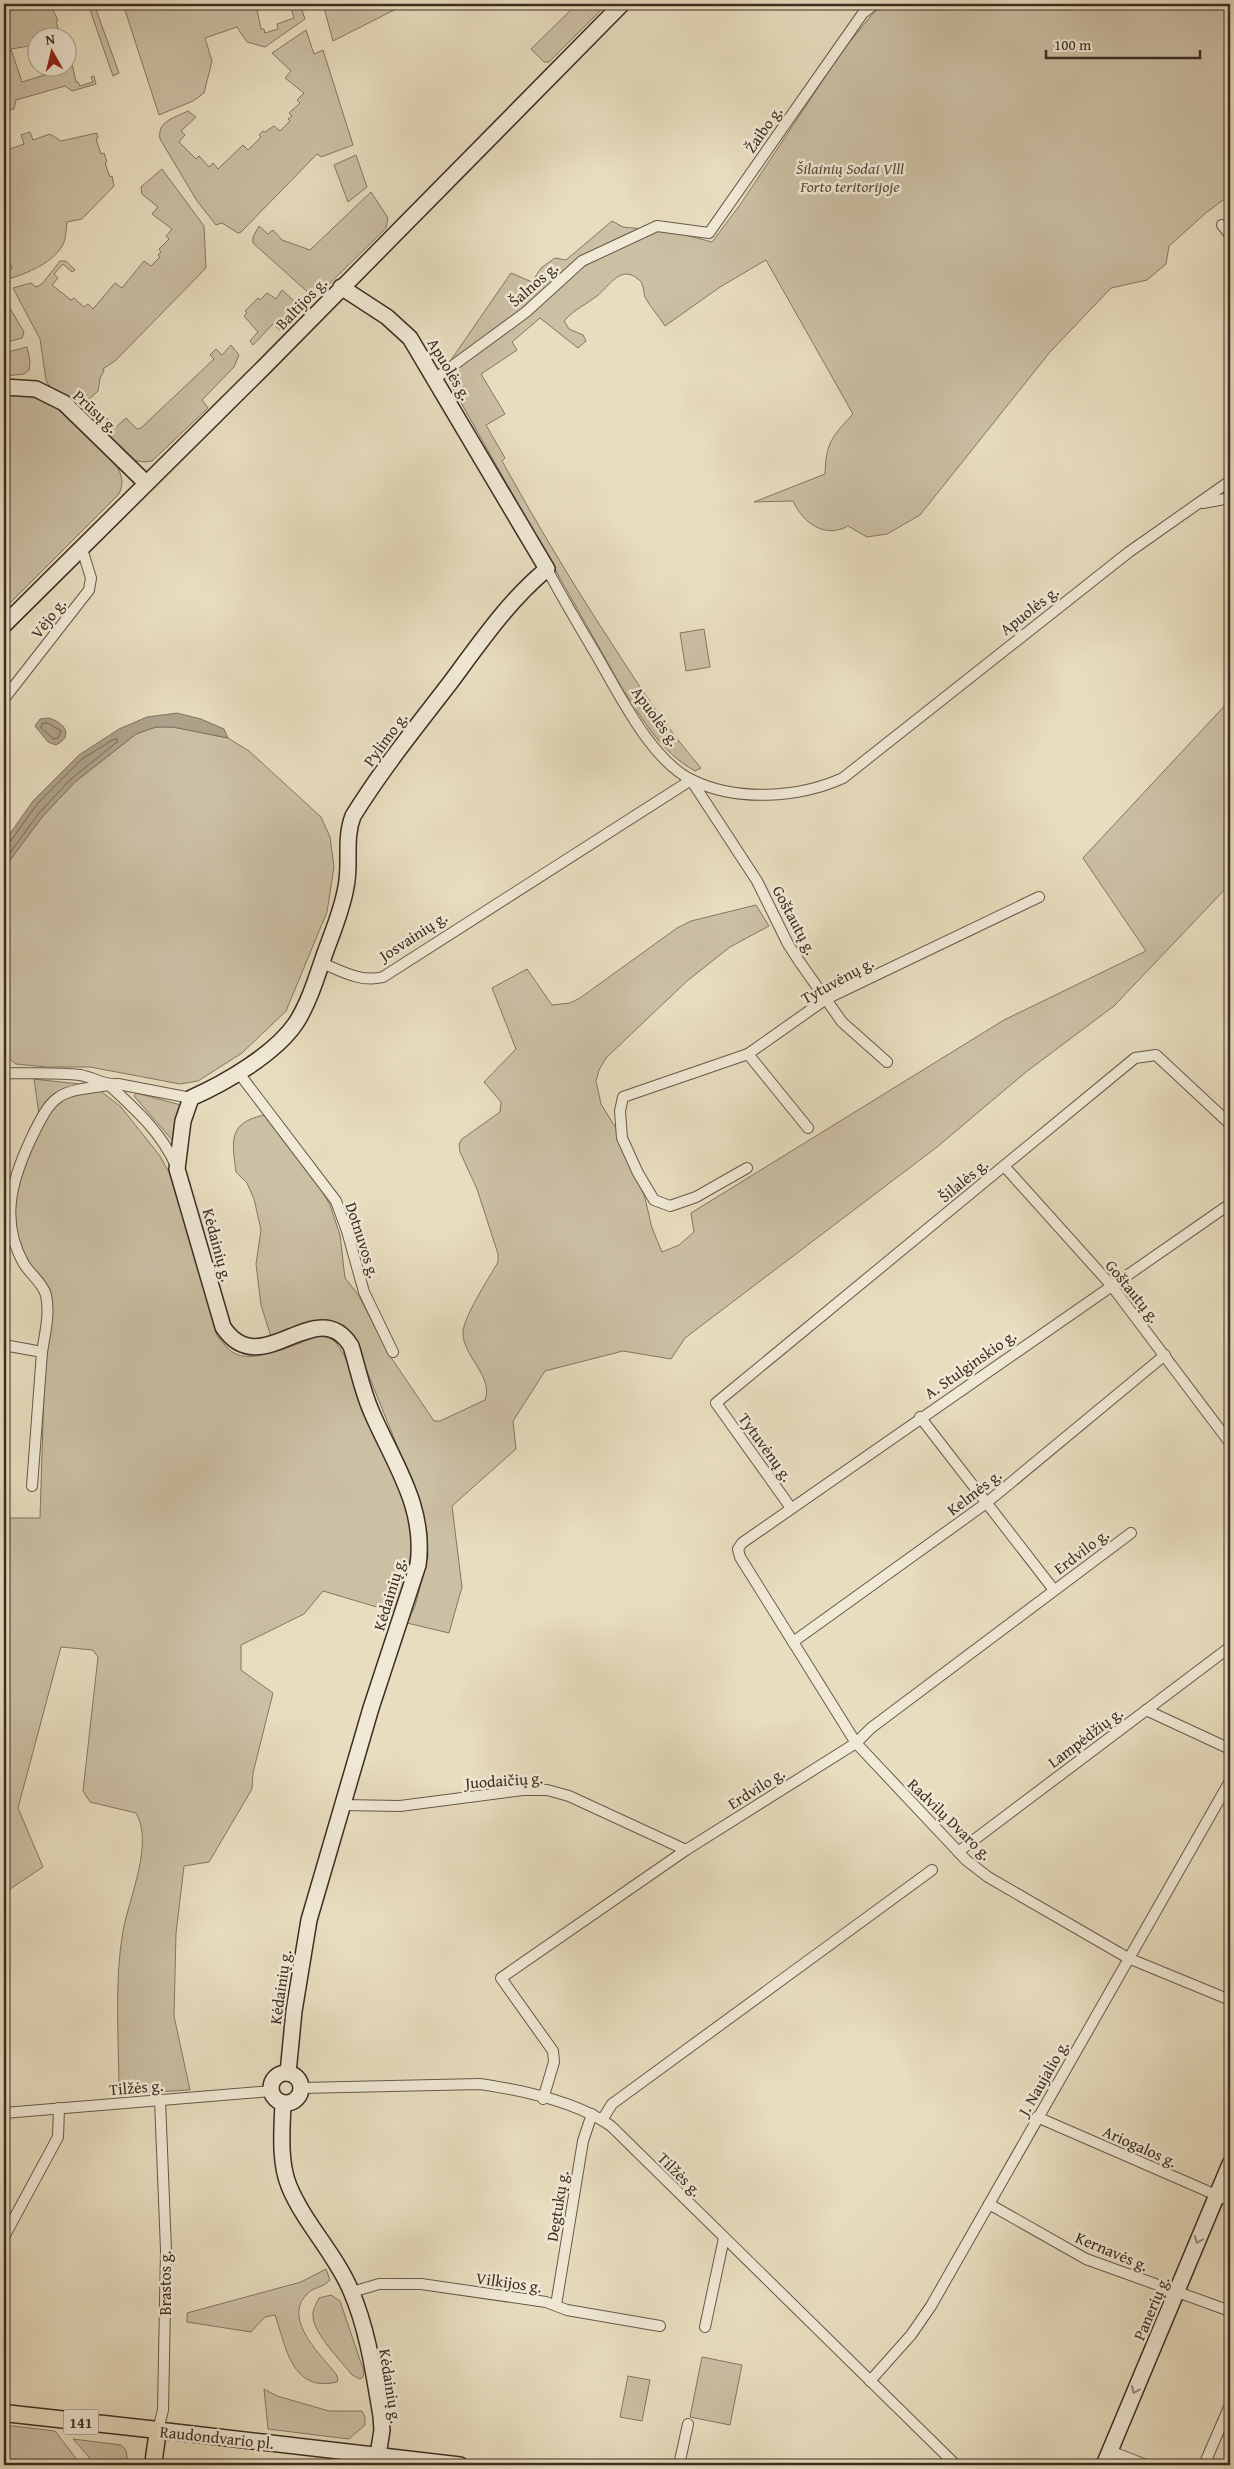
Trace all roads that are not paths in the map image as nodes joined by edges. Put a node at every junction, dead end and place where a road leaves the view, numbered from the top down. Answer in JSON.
{"nodes":[{"id":1,"x":622,"y":4,"type":"edge"},
{"id":2,"x":875,"y":4,"type":"edge"},
{"id":3,"x":1222,"y":224,"type":"dead end"},
{"id":4,"x":657,"y":226,"type":"joint"},
{"id":5,"x":1230,"y":235,"type":"edge"},
{"id":6,"x":341,"y":287,"type":"junction"},
{"id":7,"x":436,"y":378,"type":"junction"},
{"id":8,"x":6,"y":388,"type":"edge"},
{"id":9,"x":1230,"y":481,"type":"edge"},
{"id":10,"x":146,"y":484,"type":"junction"},
{"id":11,"x":1230,"y":498,"type":"edge"},
{"id":12,"x":1200,"y":503,"type":"junction"},
{"id":13,"x":82,"y":549,"type":"junction"},
{"id":14,"x":547,"y":570,"type":"junction"},
{"id":15,"x":4,"y":625,"type":"edge"},
{"id":16,"x":4,"y":699,"type":"edge"},
{"id":17,"x":691,"y":780,"type":"junction"},
{"id":18,"x":1039,"y":897,"type":"dead end"},
{"id":19,"x":322,"y":963,"type":"junction"},
{"id":20,"x":826,"y":999,"type":"junction"},
{"id":21,"x":748,"y":1054,"type":"junction"},
{"id":22,"x":887,"y":1062,"type":"dead end"},
{"id":23,"x":238,"y":1072,"type":"junction"},
{"id":24,"x":4,"y":1073,"type":"edge"},
{"id":25,"x":109,"y":1085,"type":"junction"},
{"id":26,"x":191,"y":1098,"type":"junction"},
{"id":27,"x":1230,"y":1124,"type":"edge"},
{"id":28,"x":808,"y":1128,"type":"dead end"},
{"id":29,"x":1004,"y":1166,"type":"junction"},
{"id":30,"x":747,"y":1168,"type":"dead end"},
{"id":31,"x":178,"y":1169,"type":"junction"},
{"id":32,"x":1230,"y":1204,"type":"edge"},
{"id":33,"x":1111,"y":1285,"type":"junction"},
{"id":34,"x":4,"y":1345,"type":"edge"},
{"id":35,"x":42,"y":1352,"type":"junction"},
{"id":36,"x":393,"y":1352,"type":"dead end"},
{"id":37,"x":1165,"y":1355,"type":"junction"},
{"id":38,"x":716,"y":1403,"type":"joint"},
{"id":39,"x":920,"y":1417,"type":"junction"},
{"id":40,"x":1230,"y":1443,"type":"edge"},
{"id":41,"x":32,"y":1486,"type":"dead end"},
{"id":42,"x":985,"y":1504,"type":"junction"},
{"id":43,"x":791,"y":1508,"type":"junction"},
{"id":44,"x":1131,"y":1533,"type":"dead end"},
{"id":45,"x":740,"y":1557,"type":"joint"},
{"id":46,"x":1054,"y":1590,"type":"junction"},
{"id":47,"x":793,"y":1642,"type":"junction"},
{"id":48,"x":1230,"y":1647,"type":"edge"},
{"id":49,"x":1146,"y":1710,"type":"junction"},
{"id":50,"x":856,"y":1743,"type":"junction"},
{"id":51,"x":1230,"y":1748,"type":"edge"},
{"id":52,"x":1230,"y":1781,"type":"edge"},
{"id":53,"x":342,"y":1805,"type":"junction"},
{"id":54,"x":686,"y":1850,"type":"junction"},
{"id":55,"x":958,"y":1852,"type":"junction"},
{"id":56,"x":932,"y":1870,"type":"dead end"},
{"id":57,"x":1128,"y":1958,"type":"junction"},
{"id":58,"x":1230,"y":2000,"type":"edge"},
{"id":59,"x":288,"y":2073,"type":"junction"},
{"id":60,"x":301,"y":2088,"type":"junction"},
{"id":61,"x":271,"y":2092,"type":"junction"},
{"id":62,"x":543,"y":2098,"type":"junction"},
{"id":63,"x":160,"y":2100,"type":"junction"},
{"id":64,"x":283,"y":2103,"type":"junction"},
{"id":65,"x":59,"y":2108,"type":"junction"},
{"id":66,"x":4,"y":2112,"type":"edge"},
{"id":67,"x":592,"y":2114,"type":"junction"},
{"id":68,"x":1037,"y":2118,"type":"junction"},
{"id":69,"x":602,"y":2120,"type":"junction"},
{"id":70,"x":1230,"y":2164,"type":"edge"},
{"id":71,"x":1224,"y":2198,"type":"edge"},
{"id":72,"x":989,"y":2204,"type":"junction"},
{"id":73,"x":4,"y":2237,"type":"edge"},
{"id":74,"x":724,"y":2238,"type":"junction"},
{"id":75,"x":352,"y":2292,"type":"junction"},
{"id":76,"x":1176,"y":2293,"type":"junction"},
{"id":77,"x":556,"y":2304,"type":"junction"},
{"id":78,"x":1230,"y":2311,"type":"edge"},
{"id":79,"x":660,"y":2326,"type":"dead end"},
{"id":80,"x":705,"y":2327,"type":"dead end"},
{"id":81,"x":870,"y":2381,"type":"junction"},
{"id":82,"x":1230,"y":2406,"type":"edge"},
{"id":83,"x":4,"y":2413,"type":"edge"},
{"id":84,"x":688,"y":2424,"type":"dead end"},
{"id":85,"x":158,"y":2430,"type":"junction"},
{"id":86,"x":368,"y":2458,"type":"edge"},
{"id":87,"x":1107,"y":2458,"type":"edge"},
{"id":88,"x":153,"y":2465,"type":"edge"},
{"id":89,"x":460,"y":2465,"type":"edge"},
{"id":90,"x":679,"y":2465,"type":"edge"},
{"id":91,"x":956,"y":2465,"type":"edge"},
{"id":92,"x":1146,"y":2465,"type":"edge"},
{"id":93,"x":1204,"y":2465,"type":"edge"}],
"edges":[{"from":1,"to":6,"type":"main road","name":"Baltijos g."},
{"from":2,"to":4,"type":"street","name":"Žaibo g."},
{"from":3,"to":5,"type":"street"},
{"from":4,"to":7,"type":"street","name":"Šalnos g."},
{"from":6,"to":7,"type":"main road","name":"Apuolės g."},
{"from":6,"to":10,"type":"main road","name":"Baltijos g."},
{"from":7,"to":14,"type":"main road","name":"Apuolės g."},
{"from":8,"to":10,"type":"main road","name":"Prūsų g."},
{"from":9,"to":12,"type":"street","name":"Apuolės g."},
{"from":10,"to":13,"type":"main road","name":"Baltijos g."},
{"from":11,"to":12,"type":"street"},
{"from":12,"to":17,"type":"street","name":"Apuolės g."},
{"from":13,"to":15,"type":"main road","name":"Baltijos g."},
{"from":13,"to":16,"type":"street","name":"Vėjo g."},
{"from":14,"to":17,"type":"street","name":"Apuolės g."},
{"from":14,"to":19,"type":"main road","name":"Pylimo g."},
{"from":17,"to":19,"type":"street","name":"Josvainių g."},
{"from":17,"to":20,"type":"street","name":"Goštautų g."},
{"from":18,"to":20,"type":"street","name":"Tytuvėnų g."},
{"from":19,"to":23,"type":"main road"},
{"from":20,"to":21,"type":"street","name":"Tytuvėnų g."},
{"from":20,"to":22,"type":"street","name":"Goštautų g."},
{"from":21,"to":28,"type":"street"},
{"from":21,"to":30,"type":"street","name":"Tytuvėnų g."},
{"from":23,"to":26,"type":"main road"},
{"from":23,"to":36,"type":"street","name":"Dotnuvos g."},
{"from":24,"to":25,"type":"street"},
{"from":25,"to":26,"type":"street"},
{"from":25,"to":31,"type":"street"},
{"from":25,"to":35,"type":"street"},
{"from":26,"to":31,"type":"main road"},
{"from":27,"to":29,"type":"street","name":"Šilalės g."},
{"from":29,"to":33,"type":"street","name":"Goštautų g."},
{"from":29,"to":38,"type":"street","name":"Šilalės g."},
{"from":31,"to":53,"type":"main road","name":"Kėdainių g."},
{"from":32,"to":33,"type":"street","name":"A. Stulginskio g."},
{"from":33,"to":37,"type":"street","name":"Goštautų g."},
{"from":33,"to":39,"type":"street","name":"A. Stulginskio g."},
{"from":34,"to":35,"type":"street"},
{"from":35,"to":41,"type":"street"},
{"from":37,"to":40,"type":"street","name":"Goštautų g."},
{"from":37,"to":42,"type":"street","name":"Kelmės g."},
{"from":38,"to":43,"type":"street","name":"Tytuvėnų g."},
{"from":39,"to":42,"type":"street"},
{"from":39,"to":43,"type":"street","name":"A. Stulginskio g."},
{"from":42,"to":46,"type":"street"},
{"from":42,"to":47,"type":"street","name":"Kelmės g."},
{"from":43,"to":45,"type":"street","name":"A. Stulginskio g."},
{"from":44,"to":46,"type":"street","name":"Erdvilo g."},
{"from":45,"to":47,"type":"street","name":"Radvilų Dvaro g."},
{"from":46,"to":50,"type":"street","name":"Erdvilo g."},
{"from":47,"to":50,"type":"street","name":"Radvilų Dvaro g."},
{"from":48,"to":49,"type":"street","name":"Lampėdžių g."},
{"from":49,"to":51,"type":"street"},
{"from":49,"to":55,"type":"street","name":"Lampėdžių g."},
{"from":50,"to":54,"type":"street","name":"Erdvilo g."},
{"from":50,"to":55,"type":"street","name":"Radvilų Dvaro g."},
{"from":52,"to":57,"type":"street","name":"J. Naujalio g."},
{"from":53,"to":54,"type":"street","name":"Juodaičių g."},
{"from":53,"to":59,"type":"main road","name":"Kėdainių g."},
{"from":54,"to":62,"type":"street","name":"Erdvilo g."},
{"from":55,"to":57,"type":"street","name":"Radvilų Dvaro g."},
{"from":56,"to":69,"type":"street"},
{"from":57,"to":58,"type":"street","name":"Radvilų Dvaro g."},
{"from":57,"to":68,"type":"street","name":"J. Naujalio g."},
{"from":59,"to":60,"type":"main road"},
{"from":59,"to":61,"type":"main road"},
{"from":60,"to":62,"type":"street","name":"Tilžės g."},
{"from":60,"to":64,"type":"main road"},
{"from":61,"to":63,"type":"street","name":"Tilžės g."},
{"from":61,"to":64,"type":"main road"},
{"from":62,"to":67,"type":"street","name":"Tilžės g."},
{"from":63,"to":65,"type":"street","name":"Tilžės g."},
{"from":63,"to":85,"type":"street","name":"Brastos g."},
{"from":64,"to":75,"type":"main road","name":"Kėdainių g."},
{"from":65,"to":66,"type":"street","name":"Tilžės g."},
{"from":65,"to":73,"type":"street"},
{"from":67,"to":69,"type":"street","name":"Tilžės g."},
{"from":67,"to":77,"type":"street","name":"Degtukų g."},
{"from":68,"to":71,"type":"street","name":"Ariogalos g."},
{"from":68,"to":72,"type":"street","name":"J. Naujalio g."},
{"from":69,"to":74,"type":"street","name":"Tilžės g."},
{"from":70,"to":71,"type":"main road","name":"Panerių g."},
{"from":71,"to":76,"type":"main road","name":"Panerių g.","one_way":true},
{"from":72,"to":76,"type":"street","name":"Kernavės g."},
{"from":72,"to":81,"type":"street","name":"J. Naujalio g."},
{"from":74,"to":80,"type":"street"},
{"from":74,"to":81,"type":"street","name":"Tilžės g."},
{"from":75,"to":77,"type":"street","name":"Vilkijos g."},
{"from":75,"to":86,"type":"main road","name":"Kėdainių g."},
{"from":76,"to":78,"type":"street","name":"Kernavės g."},
{"from":76,"to":87,"type":"main road","name":"Panerių g.","one_way":true},
{"from":77,"to":79,"type":"street","name":"Vilkijos g."},
{"from":81,"to":91,"type":"street","name":"Tilžės g."},
{"from":82,"to":93,"type":"street"},
{"from":83,"to":85,"type":"main road","name":"Raudondvario pl.","number":"141"},
{"from":84,"to":90,"type":"street"},
{"from":85,"to":86,"type":"main road","name":"Raudondvario pl.","number":"141"},
{"from":85,"to":88,"type":"main road","name":"Brastos g."},
{"from":86,"to":89,"type":"main road","name":"Raudondvario pl.","number":"141"},
{"from":87,"to":92,"type":"street"}]}
